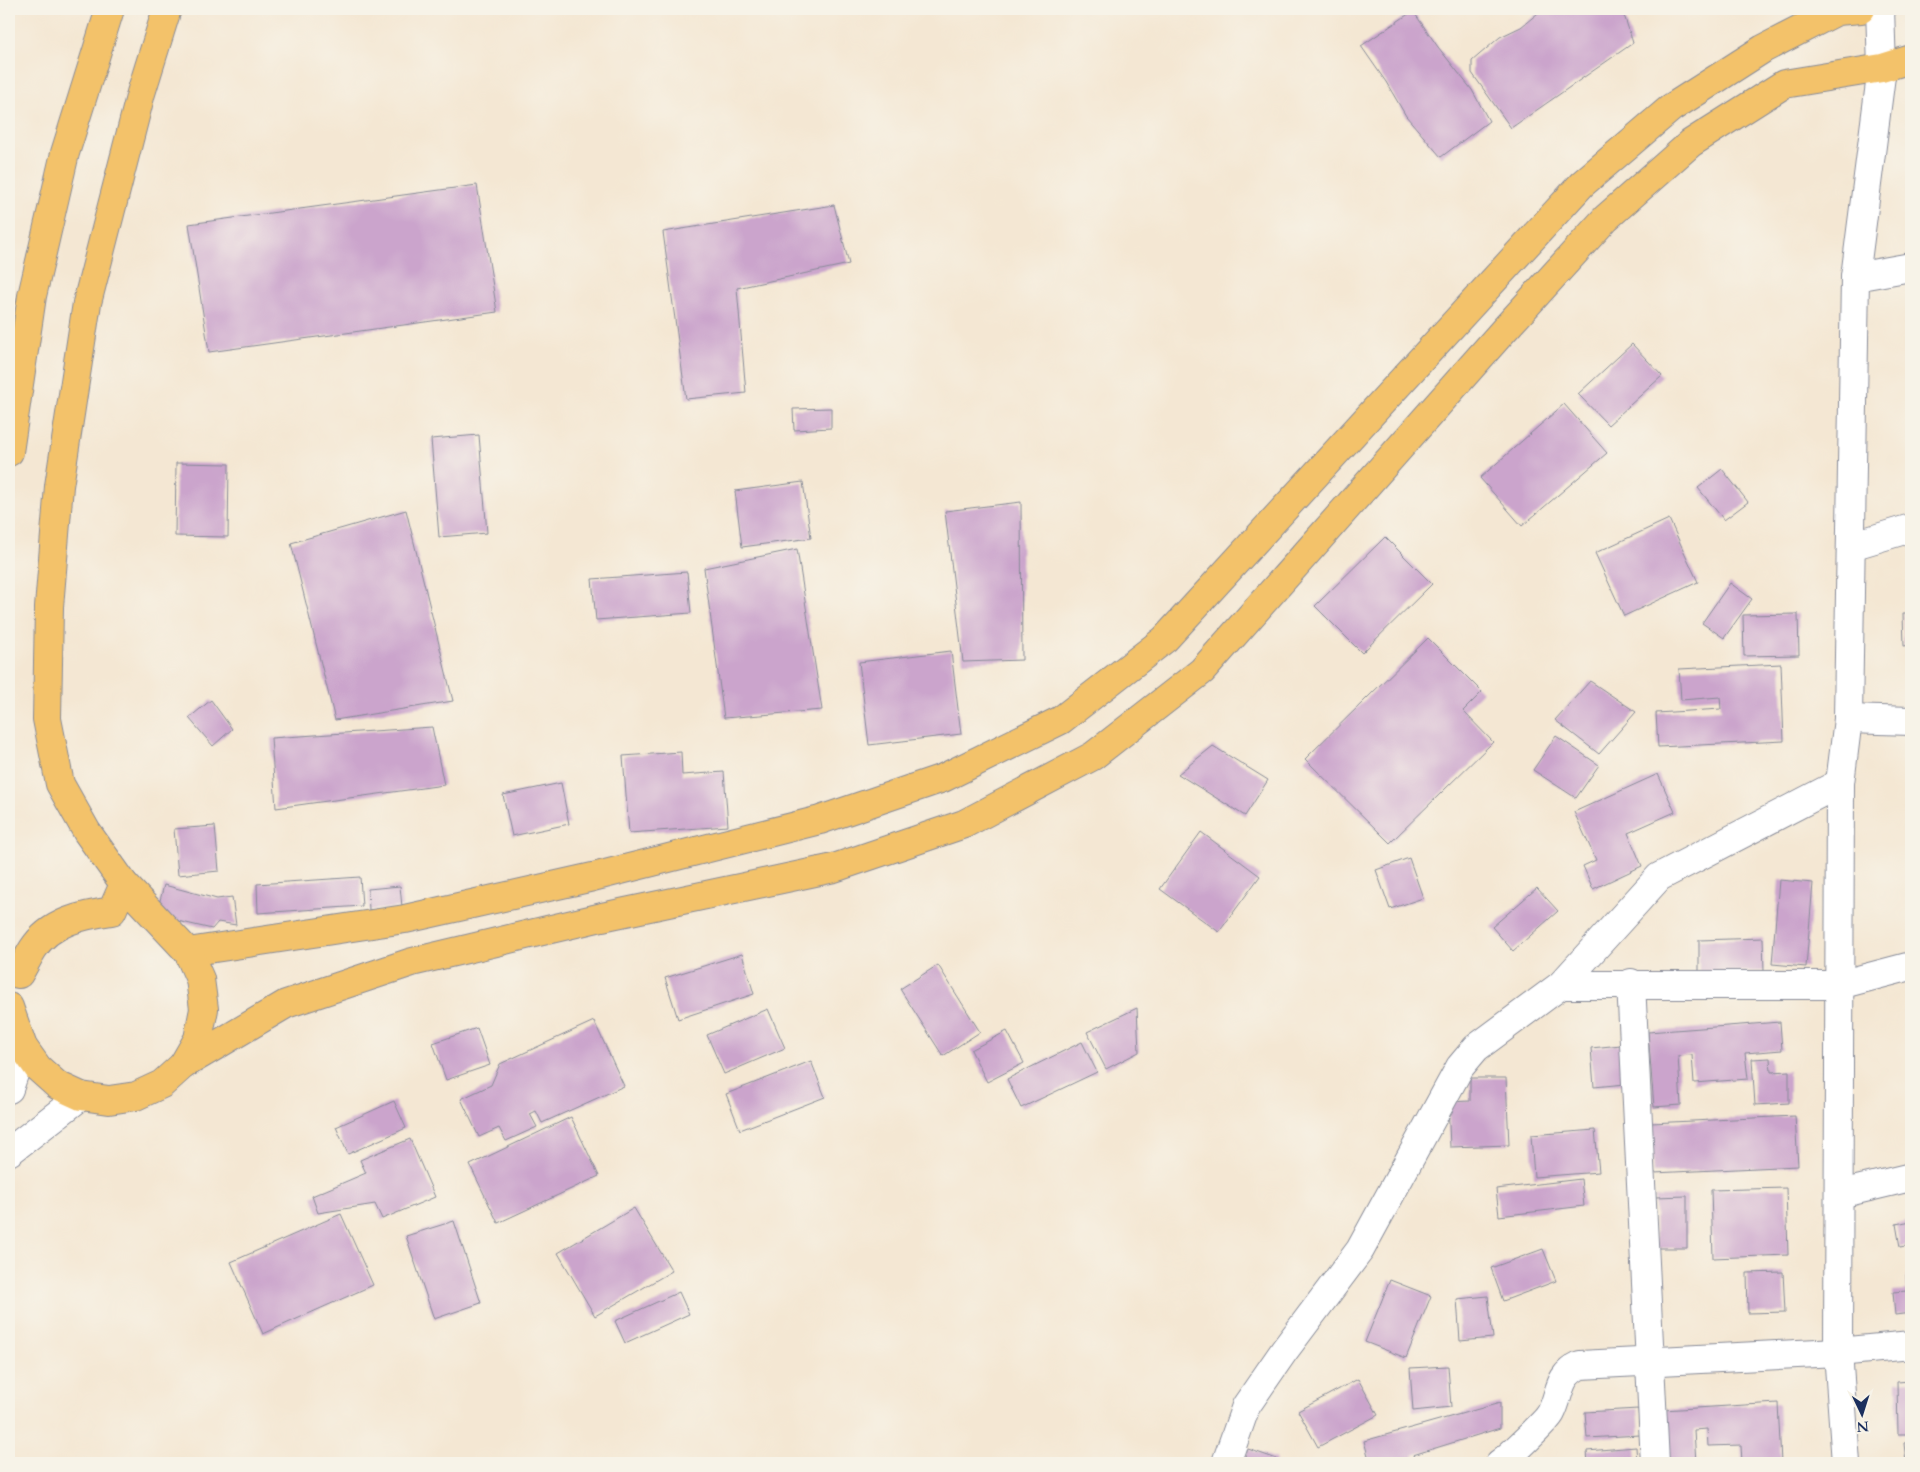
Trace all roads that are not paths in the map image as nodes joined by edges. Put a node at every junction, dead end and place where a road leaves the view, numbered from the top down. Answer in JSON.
{"nodes":[{"id":1,"x":110,"y":9,"type":"edge"},
{"id":2,"x":167,"y":9,"type":"edge"},
{"id":3,"x":1861,"y":9,"type":"edge"},
{"id":4,"x":1880,"y":9,"type":"edge"},
{"id":5,"x":1911,"y":59,"type":"edge"},
{"id":6,"x":1882,"y":68,"type":"junction"},
{"id":7,"x":1911,"y":267,"type":"edge"},
{"id":8,"x":1855,"y":277,"type":"junction"},
{"id":9,"x":9,"y":452,"type":"edge"},
{"id":10,"x":1911,"y":528,"type":"edge"},
{"id":11,"x":1851,"y":546,"type":"junction"},
{"id":12,"x":1848,"y":719,"type":"junction"},
{"id":13,"x":1911,"y":721,"type":"edge"},
{"id":14,"x":1840,"y":783,"type":"junction"},
{"id":15,"x":124,"y":884,"type":"junction"},
{"id":16,"x":188,"y":952,"type":"junction"},
{"id":17,"x":1911,"y":966,"type":"edge"},
{"id":18,"x":9,"y":972,"type":"edge"},
{"id":19,"x":1631,"y":983,"type":"junction"},
{"id":20,"x":1560,"y":985,"type":"junction"},
{"id":21,"x":1839,"y":985,"type":"junction"},
{"id":22,"x":9,"y":1007,"type":"edge"},
{"id":23,"x":23,"y":1047,"type":"junction"},
{"id":24,"x":183,"y":1065,"type":"junction"},
{"id":25,"x":9,"y":1088,"type":"edge"},
{"id":26,"x":81,"y":1096,"type":"junction"},
{"id":27,"x":9,"y":1152,"type":"edge"},
{"id":28,"x":1911,"y":1177,"type":"edge"},
{"id":29,"x":1840,"y":1194,"type":"junction"},
{"id":30,"x":1911,"y":1344,"type":"edge"},
{"id":31,"x":1838,"y":1352,"type":"junction"},
{"id":32,"x":1649,"y":1361,"type":"junction"},
{"id":33,"x":1226,"y":1463,"type":"edge"},
{"id":34,"x":1500,"y":1463,"type":"edge"},
{"id":35,"x":1654,"y":1463,"type":"edge"},
{"id":36,"x":1846,"y":1463,"type":"edge"}],
"edges":[{"from":1,"to":9,"type":"main road"},
{"from":2,"to":15,"type":"main road"},
{"from":3,"to":16,"type":"main road"},
{"from":4,"to":6,"type":"street"},
{"from":5,"to":6,"type":"main road"},
{"from":6,"to":8,"type":"street"},
{"from":6,"to":24,"type":"main road"},
{"from":7,"to":8,"type":"street"},
{"from":8,"to":11,"type":"street"},
{"from":10,"to":11,"type":"street"},
{"from":11,"to":12,"type":"street"},
{"from":12,"to":13,"type":"street"},
{"from":12,"to":14,"type":"street"},
{"from":14,"to":20,"type":"street"},
{"from":14,"to":21,"type":"street"},
{"from":15,"to":16,"type":"main road"},
{"from":15,"to":18,"type":"main road"},
{"from":16,"to":24,"type":"main road"},
{"from":17,"to":21,"type":"street"},
{"from":19,"to":20,"type":"street"},
{"from":19,"to":21,"type":"street"},
{"from":19,"to":32,"type":"street"},
{"from":20,"to":33,"type":"street"},
{"from":21,"to":29,"type":"street"},
{"from":22,"to":23,"type":"main road"},
{"from":23,"to":25,"type":"street"},
{"from":23,"to":26,"type":"main road"},
{"from":24,"to":26,"type":"main road"},
{"from":26,"to":27,"type":"street"},
{"from":28,"to":29,"type":"street"},
{"from":29,"to":31,"type":"street"},
{"from":30,"to":31,"type":"street"},
{"from":31,"to":32,"type":"street"},
{"from":31,"to":36,"type":"street"},
{"from":32,"to":34,"type":"street"},
{"from":32,"to":35,"type":"street"}]}
